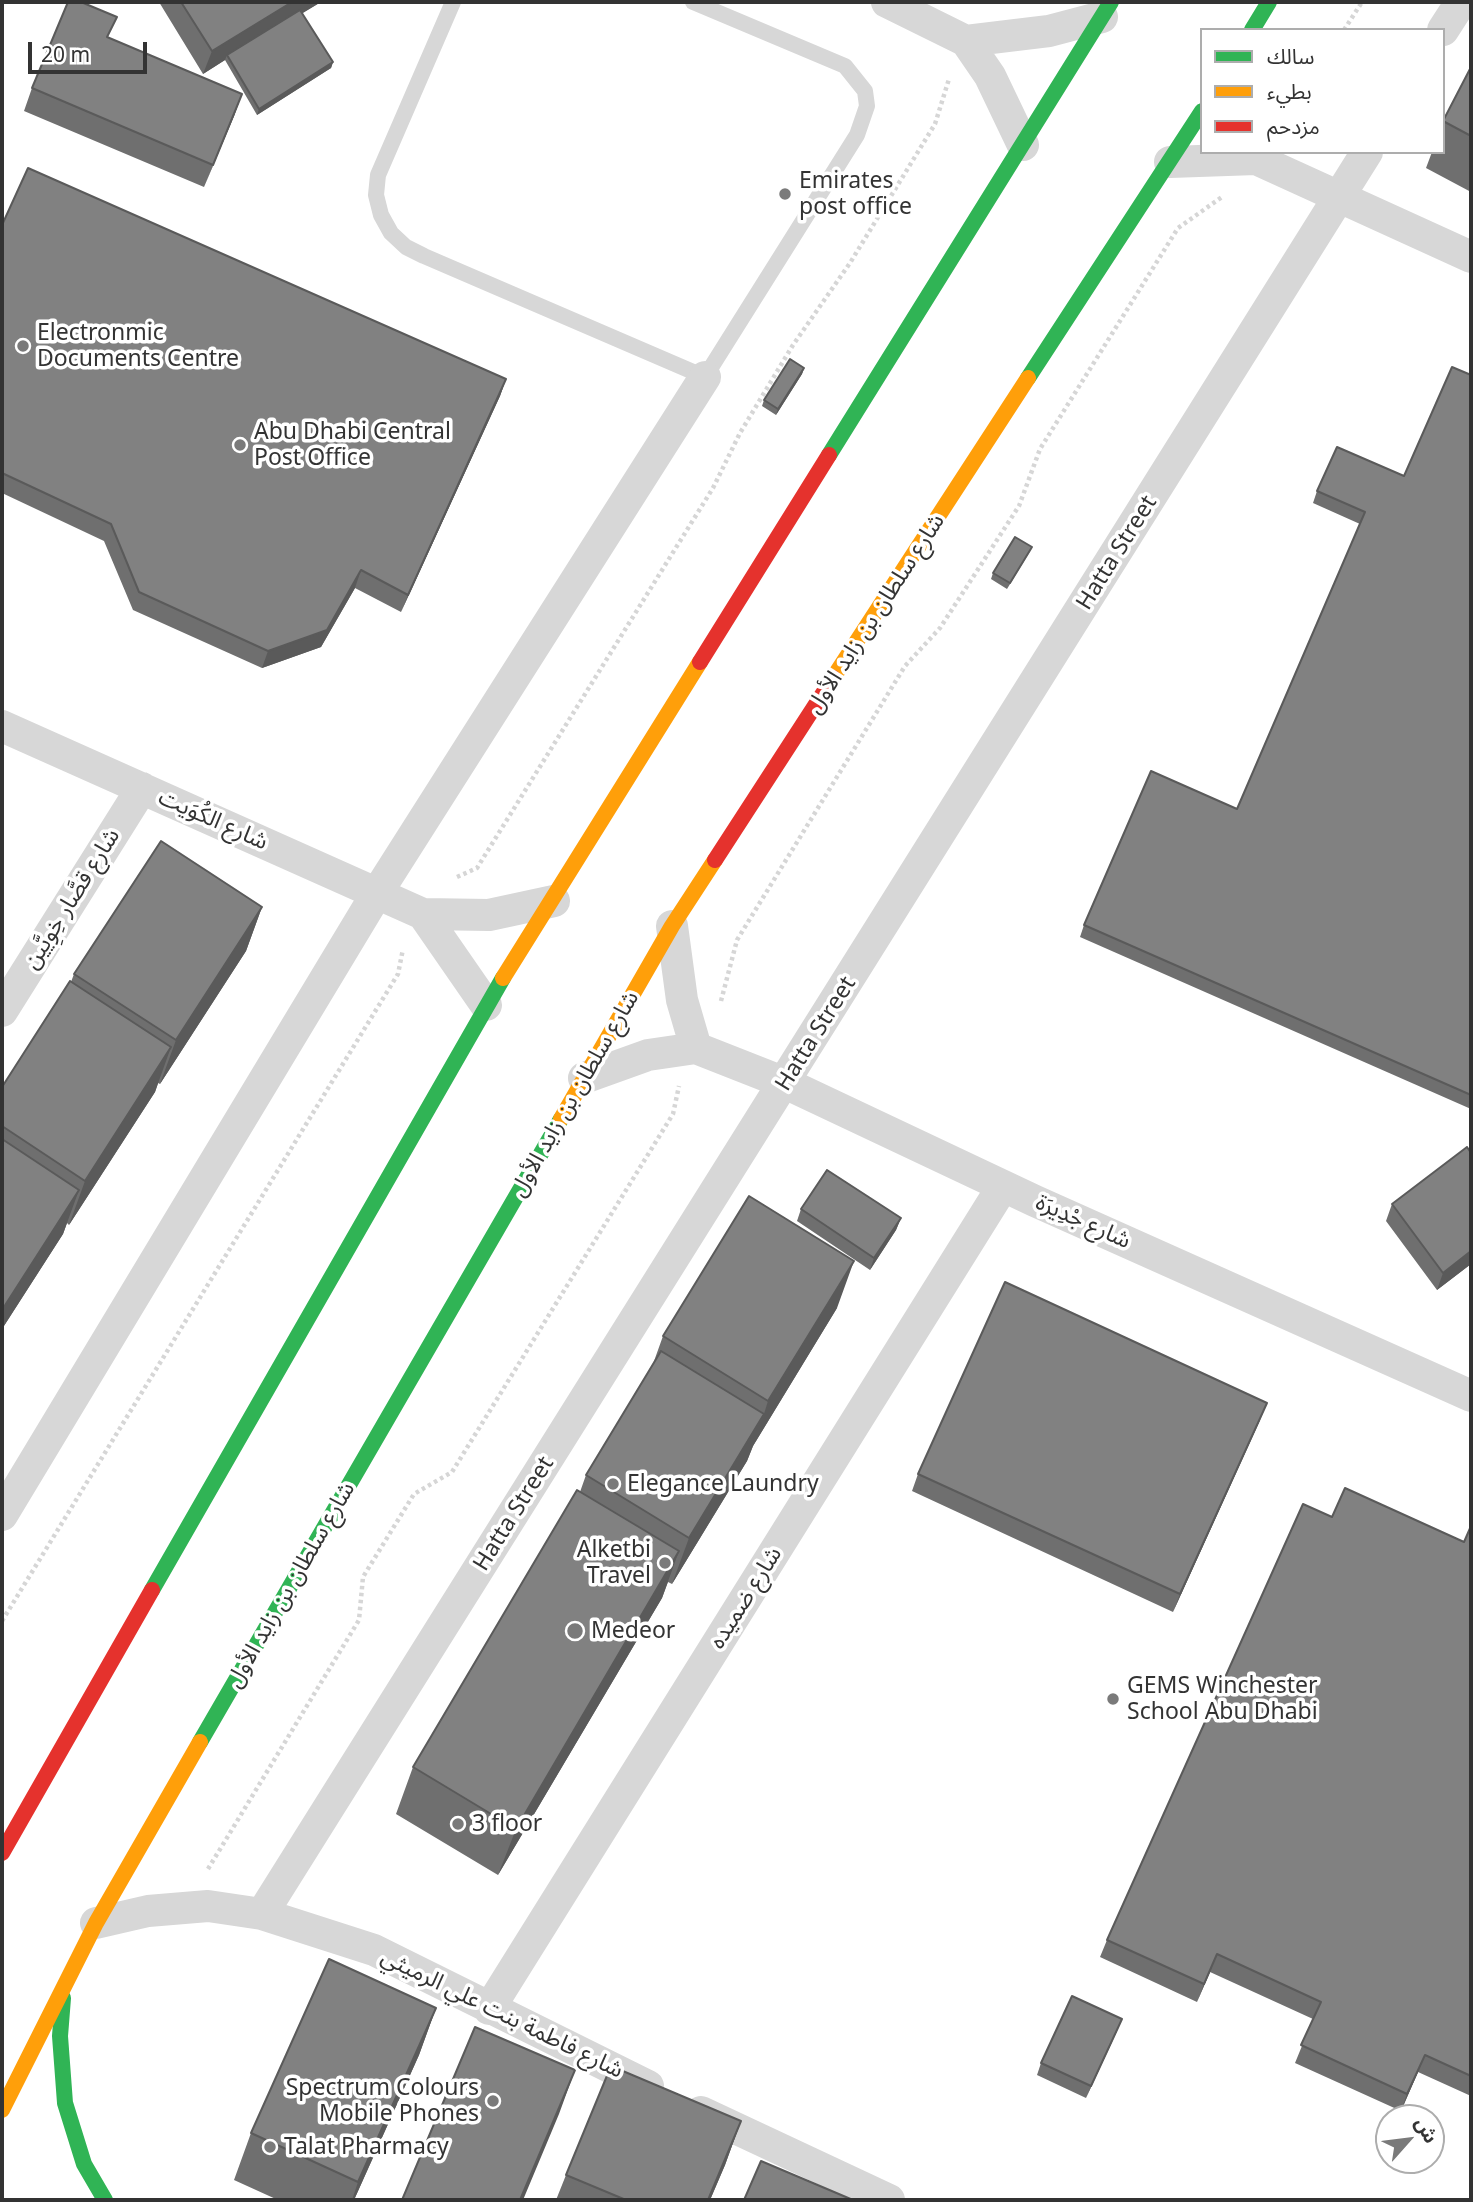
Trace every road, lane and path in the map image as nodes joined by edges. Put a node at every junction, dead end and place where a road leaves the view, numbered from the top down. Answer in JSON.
{"nodes":[{"id":1,"x":453,"y":2,"type":"edge"},
{"id":2,"x":693,"y":2,"type":"edge"},
{"id":3,"x":887,"y":2,"type":"edge"},
{"id":4,"x":1269,"y":2,"type":"edge"},
{"id":5,"x":1362,"y":2,"type":"edge"},
{"id":6,"x":1461,"y":2,"type":"edge"},
{"id":7,"x":1107,"y":9,"type":"edge"},
{"id":8,"x":1253,"y":28,"type":"edge"},
{"id":9,"x":1345,"y":28,"type":"edge"},
{"id":10,"x":1444,"y":28,"type":"edge"},
{"id":11,"x":959,"y":55,"type":"junction"},
{"id":12,"x":1200,"y":114,"type":"edge"},
{"id":13,"x":1023,"y":145,"type":"junction"},
{"id":14,"x":1366,"y":154,"type":"edge"},
{"id":15,"x":1253,"y":156,"type":"edge"},
{"id":16,"x":1170,"y":162,"type":"junction"},
{"id":17,"x":1230,"y":191,"type":"dead end"},
{"id":18,"x":1339,"y":197,"type":"junction"},
{"id":19,"x":1471,"y":257,"type":"edge"},
{"id":20,"x":705,"y":377,"type":"junction"},
{"id":21,"x":2,"y":726,"type":"edge"},
{"id":22,"x":142,"y":788,"type":"junction"},
{"id":23,"x":453,"y":879,"type":"dead end"},
{"id":24,"x":377,"y":893,"type":"junction"},
{"id":25,"x":554,"y":901,"type":"junction"},
{"id":26,"x":423,"y":914,"type":"junction"},
{"id":27,"x":672,"y":926,"type":"junction"},
{"id":28,"x":404,"y":945,"type":"dead end"},
{"id":29,"x":720,"y":1003,"type":"dead end"},
{"id":30,"x":486,"y":1005,"type":"junction"},
{"id":31,"x":2,"y":1011,"type":"edge"},
{"id":32,"x":688,"y":1061,"type":"junction"},
{"id":33,"x":584,"y":1078,"type":"junction"},
{"id":34,"x":785,"y":1083,"type":"junction"},
{"id":35,"x":1003,"y":1186,"type":"junction"},
{"id":36,"x":1471,"y":1396,"type":"edge"},
{"id":37,"x":2,"y":1516,"type":"edge"},
{"id":38,"x":2,"y":1620,"type":"edge"},
{"id":39,"x":2,"y":1853,"type":"edge"},
{"id":40,"x":203,"y":1877,"type":"dead end"},
{"id":41,"x":262,"y":1914,"type":"junction"},
{"id":42,"x":96,"y":1923,"type":"junction"},
{"id":43,"x":65,"y":1979,"type":"junction"},
{"id":44,"x":489,"y":2009,"type":"junction"},
{"id":45,"x":2,"y":2110,"type":"edge"},
{"id":46,"x":105,"y":2200,"type":"edge"},
{"id":47,"x":889,"y":2200,"type":"edge"}],
"edges":[{"from":1,"to":20,"type":"lane"},
{"from":2,"to":20,"type":"lane"},
{"from":3,"to":11,"type":"street"},
{"from":4,"to":8,"type":"main road"},
{"from":5,"to":9,"type":"path"},
{"from":6,"to":10,"type":"street"},
{"from":7,"to":11,"type":"street"},
{"from":7,"to":13,"type":"main road"},
{"from":11,"to":13,"type":"street"},
{"from":11,"to":23,"type":"path"},
{"from":12,"to":16,"type":"main road","name":"شارع سلطان بن زايد الأول"},
{"from":13,"to":25,"type":"main road"},
{"from":14,"to":18,"type":"street","name":"Hatta Street"},
{"from":15,"to":16,"type":"street"},
{"from":15,"to":18,"type":"street"},
{"from":16,"to":27,"type":"main road","name":"شارع سلطان بن زايد الأول"},
{"from":17,"to":29,"type":"path"},
{"from":18,"to":19,"type":"street"},
{"from":18,"to":34,"type":"street","name":"Hatta Street"},
{"from":20,"to":24,"type":"street"},
{"from":21,"to":22,"type":"street","name":"شارع الكُوَيت"},
{"from":22,"to":24,"type":"street","name":"شارع الكُوَيت"},
{"from":22,"to":31,"type":"street","name":"شارع قصَّار خِوِيَّين"},
{"from":24,"to":26,"type":"street","name":"شارع الكُوَيت"},
{"from":24,"to":37,"type":"street"},
{"from":25,"to":26,"type":"street","name":"شارع الكُوَيت"},
{"from":25,"to":30,"type":"main road"},
{"from":26,"to":30,"type":"street"},
{"from":27,"to":32,"type":"street"},
{"from":27,"to":33,"type":"main road","name":"شارع سلطان بن زايد الأول"},
{"from":28,"to":38,"type":"path"},
{"from":30,"to":39,"type":"main road"},
{"from":32,"to":33,"type":"street","name":"شارع جْدِيرَة"},
{"from":32,"to":34,"type":"street","name":"شارع جْدِيرَة"},
{"from":32,"to":40,"type":"path"},
{"from":33,"to":42,"type":"main road","name":"شارع سلطان بن زايد الأول"},
{"from":34,"to":35,"type":"street","name":"شارع جْدِيرَة"},
{"from":34,"to":41,"type":"street","name":"Hatta Street"},
{"from":35,"to":36,"type":"street","name":"شارع جْدِيرَة"},
{"from":35,"to":44,"type":"street","name":"شارع ضميده"},
{"from":41,"to":42,"type":"street","name":"شارع فاطمة بنت علي الرميثي"},
{"from":41,"to":44,"type":"street","name":"شارع فاطمة بنت علي الرميثي"},
{"from":42,"to":43,"type":"main road","name":"شارع سلطان بن زايد الأول"},
{"from":43,"to":45,"type":"main road","name":"شارع سلطان بن زايد الأول"},
{"from":43,"to":46,"type":"main road"},
{"from":44,"to":47,"type":"street","name":"شارع فاطمة بنت علي الرميثي"}]}
